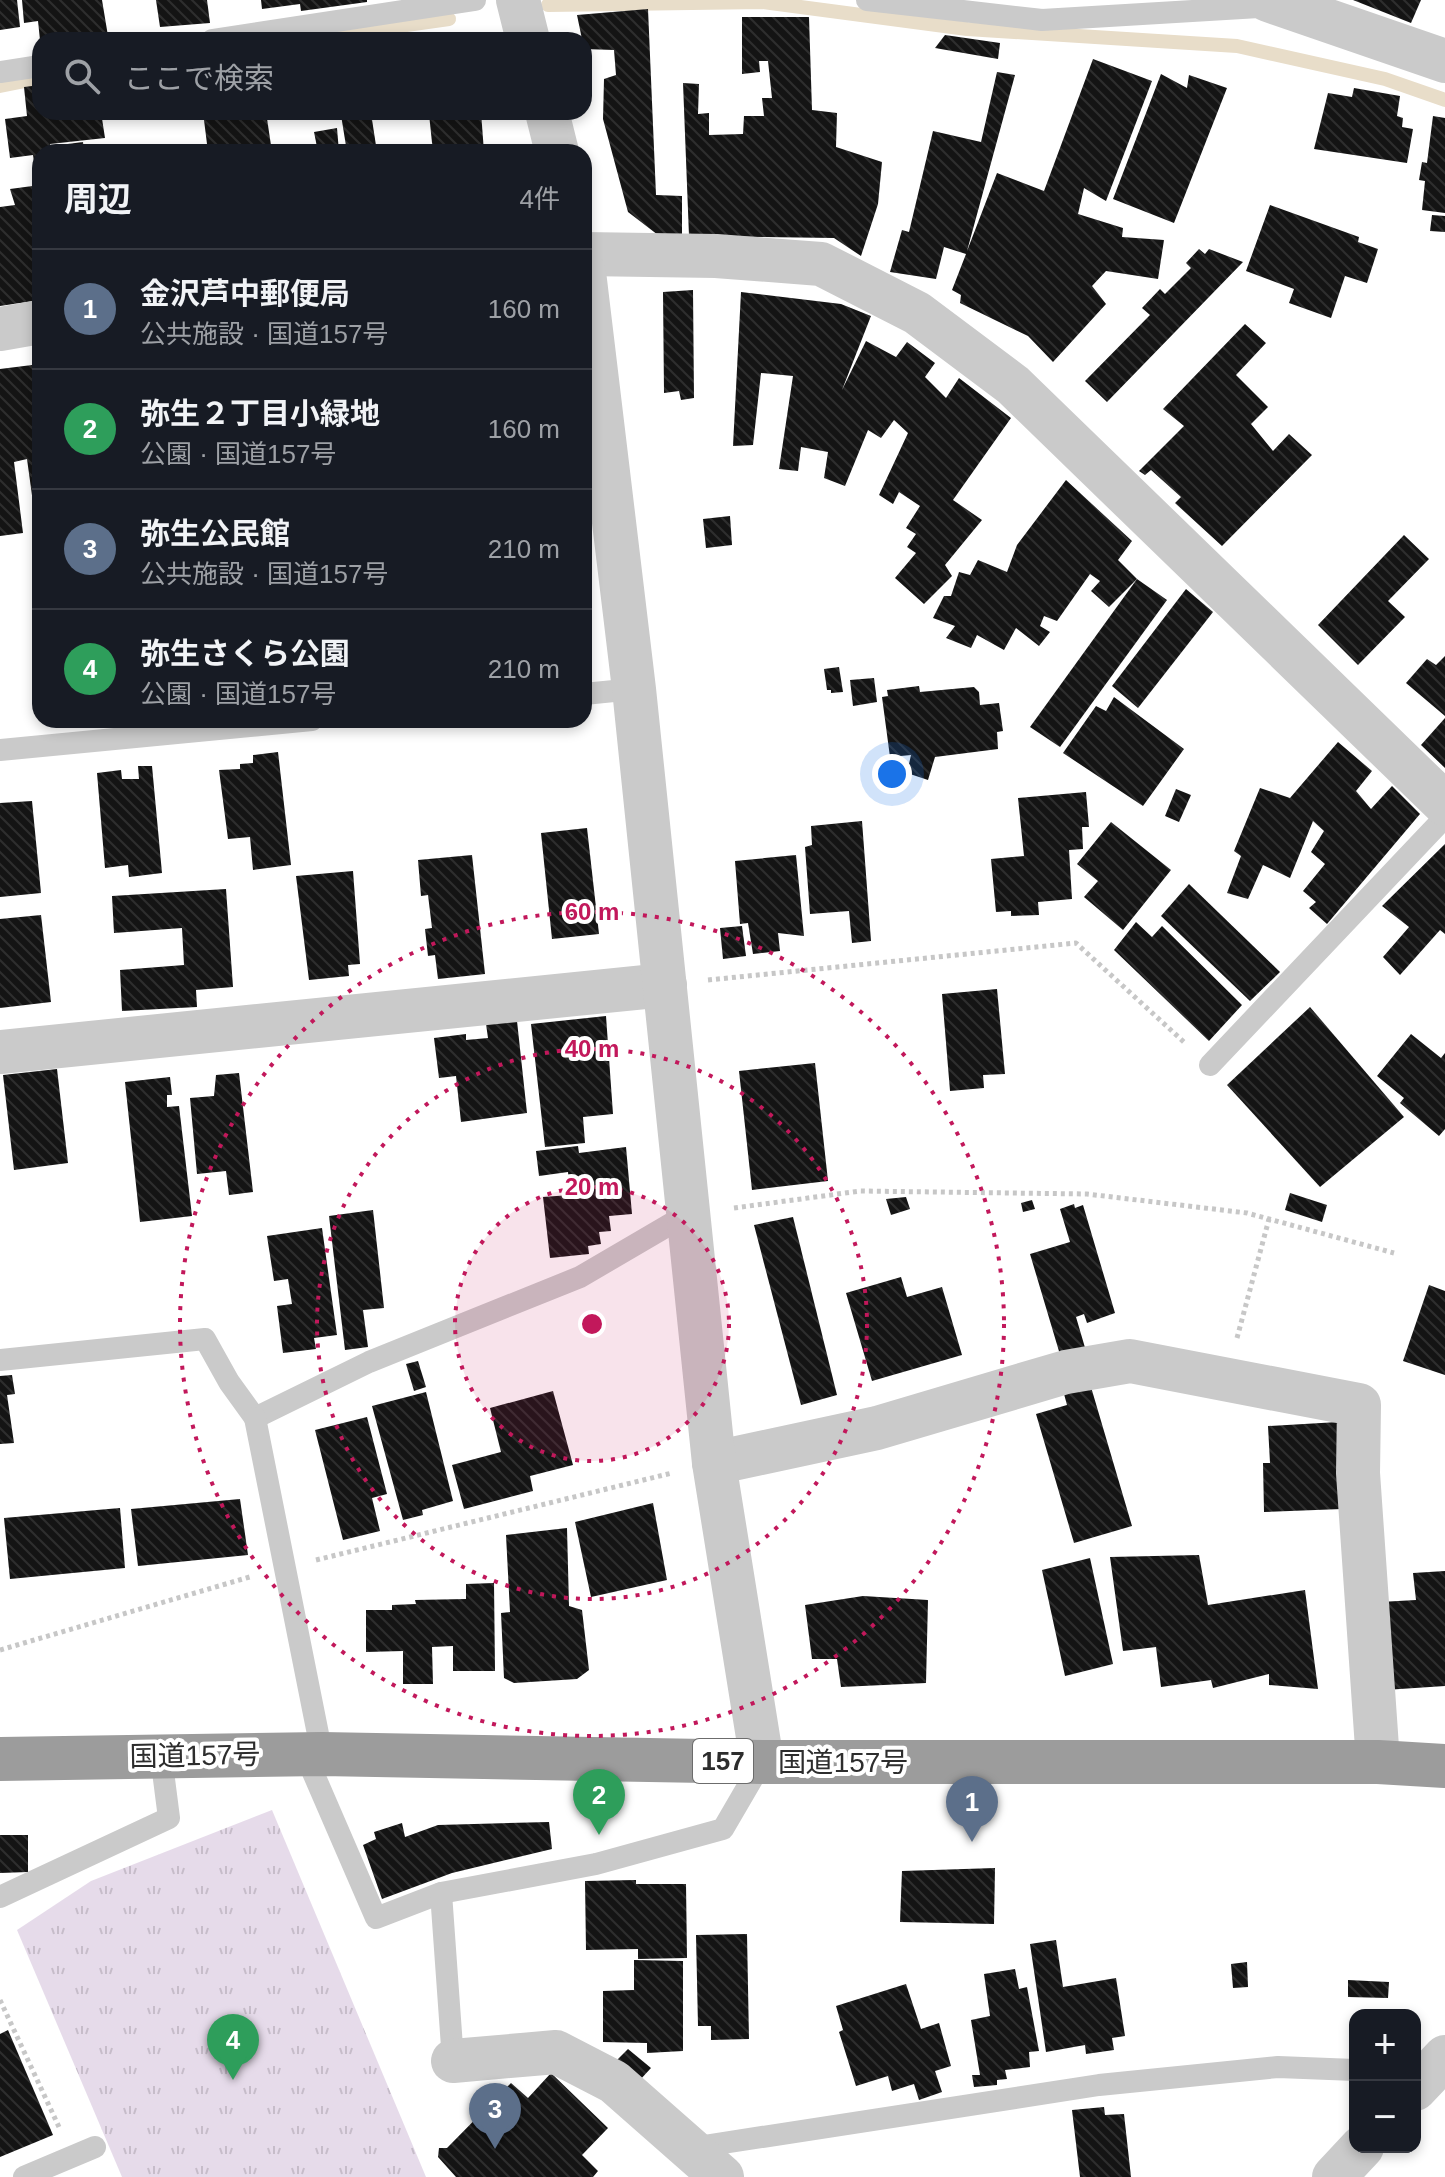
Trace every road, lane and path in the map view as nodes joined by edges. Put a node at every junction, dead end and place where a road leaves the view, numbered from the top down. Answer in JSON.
{"nodes":[{"id":1,"x":475,"y":0,"type":"edge"},
{"id":2,"x":518,"y":0,"type":"edge"},
{"id":3,"x":867,"y":0,"type":"edge"},
{"id":4,"x":1280,"y":2,"type":"edge"},
{"id":5,"x":265,"y":32,"type":"edge"},
{"id":6,"x":526,"y":32,"type":"edge"},
{"id":7,"x":1445,"y":61,"type":"edge"},
{"id":8,"x":32,"y":67,"type":"edge"},
{"id":9,"x":0,"y":72,"type":"edge"},
{"id":10,"x":549,"y":120,"type":"edge"},
{"id":11,"x":555,"y":144,"type":"edge"},
{"id":12,"x":592,"y":254,"type":"edge"},
{"id":13,"x":32,"y":323,"type":"edge"},
{"id":14,"x":0,"y":329,"type":"edge"},
{"id":15,"x":592,"y":339,"type":"edge"},
{"id":16,"x":634,"y":689,"type":"junction"},
{"id":17,"x":592,"y":693,"type":"edge"},
{"id":18,"x":229,"y":728,"type":"edge"},
{"id":19,"x":0,"y":750,"type":"edge"},
{"id":20,"x":1445,"y":804,"type":"edge"},
{"id":21,"x":1445,"y":817,"type":"edge"},
{"id":22,"x":665,"y":985,"type":"junction"},
{"id":23,"x":0,"y":1052,"type":"edge"},
{"id":24,"x":1210,"y":1065,"type":"joint"},
{"id":25,"x":686,"y":1215,"type":"junction"},
{"id":26,"x":1269,"y":1219,"type":"junction"},
{"id":27,"x":1394,"y":1253,"type":"dead end"},
{"id":28,"x":0,"y":1360,"type":"edge"},
{"id":29,"x":1226,"y":1380,"type":"junction"},
{"id":30,"x":255,"y":1418,"type":"junction"},
{"id":31,"x":714,"y":1463,"type":"junction"},
{"id":32,"x":283,"y":1568,"type":"junction"},
{"id":33,"x":0,"y":1650,"type":"edge"},
{"id":34,"x":314,"y":1754,"type":"junction"},
{"id":35,"x":161,"y":1756,"type":"junction"},
{"id":36,"x":0,"y":1759,"type":"edge"},
{"id":37,"x":762,"y":1762,"type":"junction"},
{"id":38,"x":1378,"y":1762,"type":"junction"},
{"id":39,"x":1445,"y":1766,"type":"edge"},
{"id":40,"x":441,"y":1893,"type":"junction"},
{"id":41,"x":0,"y":1897,"type":"edge"},
{"id":42,"x":0,"y":2000,"type":"edge"},
{"id":43,"x":1445,"y":2057,"type":"edge"},
{"id":44,"x":453,"y":2061,"type":"joint"},
{"id":45,"x":1349,"y":2070,"type":"edge"},
{"id":46,"x":1421,"y":2082,"type":"edge"},
{"id":47,"x":95,"y":2147,"type":"dead end"},
{"id":48,"x":691,"y":2148,"type":"junction"},
{"id":49,"x":1356,"y":2153,"type":"edge"},
{"id":50,"x":72,"y":2157,"type":"junction"},
{"id":51,"x":24,"y":2177,"type":"edge"},
{"id":52,"x":722,"y":2177,"type":"edge"},
{"id":53,"x":1334,"y":2177,"type":"edge"}],
"edges":[{"from":1,"to":5,"type":"lane"},
{"from":2,"to":6,"type":"street"},
{"from":3,"to":4,"type":"lane"},
{"from":4,"to":7,"type":"street"},
{"from":8,"to":9,"type":"lane"},
{"from":10,"to":11,"type":"street"},
{"from":12,"to":20,"type":"street"},
{"from":13,"to":14,"type":"street"},
{"from":15,"to":16,"type":"street"},
{"from":16,"to":17,"type":"lane"},
{"from":16,"to":22,"type":"street"},
{"from":18,"to":19,"type":"lane"},
{"from":21,"to":24,"type":"lane"},
{"from":22,"to":23,"type":"street"},
{"from":22,"to":24,"type":"path"},
{"from":22,"to":25,"type":"street"},
{"from":25,"to":26,"type":"path"},
{"from":25,"to":30,"type":"lane"},
{"from":25,"to":31,"type":"street"},
{"from":26,"to":27,"type":"path"},
{"from":26,"to":29,"type":"path"},
{"from":28,"to":30,"type":"lane"},
{"from":29,"to":31,"type":"street"},
{"from":29,"to":38,"type":"street"},
{"from":30,"to":32,"type":"lane"},
{"from":31,"to":32,"type":"path"},
{"from":31,"to":37,"type":"street"},
{"from":32,"to":33,"type":"path"},
{"from":32,"to":34,"type":"lane"},
{"from":34,"to":35,"type":"highway","name":"国道157号","number":"157"},
{"from":34,"to":37,"type":"highway","name":"国道157号","number":"157"},
{"from":34,"to":40,"type":"lane"},
{"from":35,"to":36,"type":"highway","name":"国道157号","number":"157"},
{"from":35,"to":41,"type":"lane"},
{"from":37,"to":38,"type":"highway","name":"国道157号","number":"157"},
{"from":37,"to":40,"type":"lane"},
{"from":38,"to":39,"type":"highway","name":"国道157号","number":"157"},
{"from":40,"to":44,"type":"lane"},
{"from":42,"to":50,"type":"path"},
{"from":43,"to":46,"type":"street"},
{"from":44,"to":48,"type":"street"},
{"from":45,"to":48,"type":"lane"},
{"from":47,"to":50,"type":"lane"},
{"from":48,"to":52,"type":"street"},
{"from":49,"to":53,"type":"street"},
{"from":50,"to":51,"type":"lane"}]}
